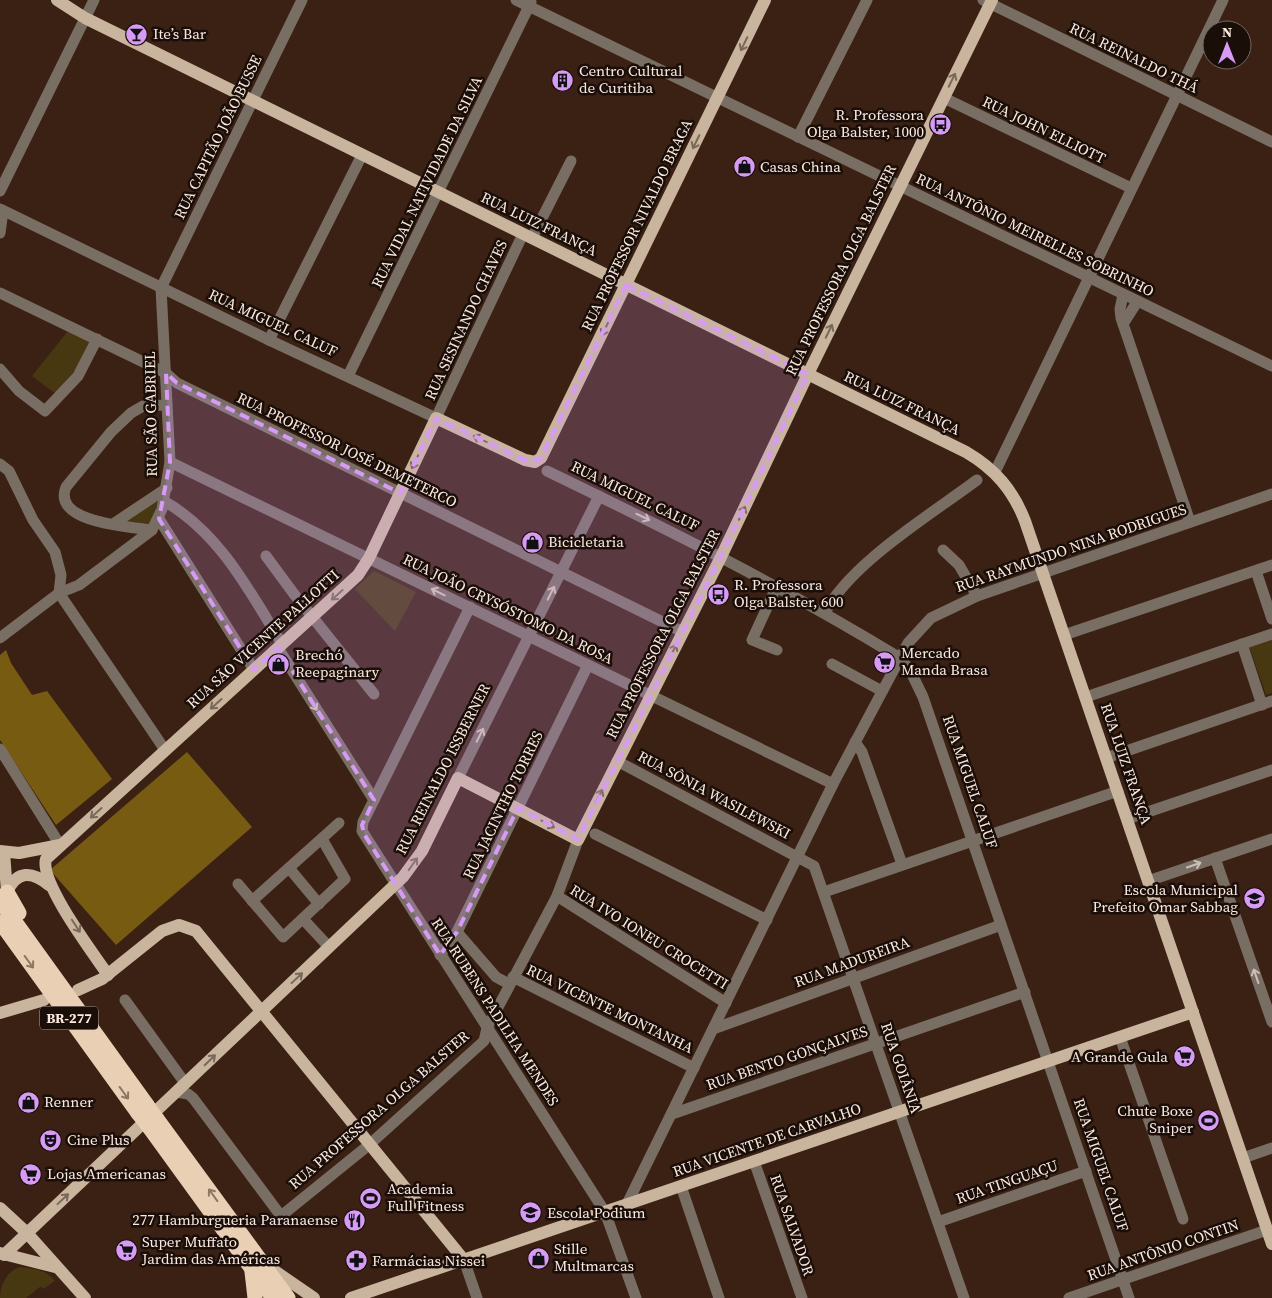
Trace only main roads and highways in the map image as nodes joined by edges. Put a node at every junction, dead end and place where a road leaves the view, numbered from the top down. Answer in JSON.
{"nodes":[{"id":1,"x":57,"y":0,"type":"edge"},
{"id":2,"x":761,"y":1,"type":"edge"},
{"id":3,"x":988,"y":1,"type":"edge"},
{"id":4,"x":626,"y":285,"type":"junction"},
{"id":5,"x":808,"y":374,"type":"junction"},
{"id":6,"x":436,"y":418,"type":"joint"},
{"id":7,"x":535,"y":462,"type":"joint"},
{"id":8,"x":518,"y":808,"type":"joint"},
{"id":9,"x":60,"y":845,"type":"junction"},
{"id":10,"x":2,"y":852,"type":"edge"},
{"id":11,"x":19,"y":853,"type":"junction"},
{"id":12,"x":28,"y":875,"type":"junction"},
{"id":13,"x":49,"y":886,"type":"junction"},
{"id":14,"x":2,"y":891,"type":"edge"},
{"id":15,"x":0,"y":922,"type":"edge"},
{"id":16,"x":108,"y":975,"type":"junction"},
{"id":17,"x":78,"y":990,"type":"dead end"},
{"id":18,"x":44,"y":1000,"type":"dead end"},
{"id":19,"x":262,"y":1011,"type":"junction"},
{"id":20,"x":1193,"y":1012,"type":"junction"},
{"id":21,"x":0,"y":1013,"type":"edge"},
{"id":22,"x":148,"y":1116,"type":"junction"},
{"id":23,"x":2,"y":1211,"type":"edge"},
{"id":24,"x":27,"y":1232,"type":"junction"},
{"id":25,"x":1272,"y":1244,"type":"edge"},
{"id":26,"x":1,"y":1257,"type":"edge"},
{"id":27,"x":464,"y":1260,"type":"junction"},
{"id":28,"x":257,"y":1265,"type":"junction"},
{"id":29,"x":58,"y":1268,"type":"junction"},
{"id":30,"x":74,"y":1284,"type":"junction"},
{"id":31,"x":85,"y":1298,"type":"edge"},
{"id":32,"x":90,"y":1298,"type":"edge"},
{"id":33,"x":254,"y":1298,"type":"edge"},
{"id":34,"x":273,"y":1298,"type":"edge"},
{"id":35,"x":288,"y":1298,"type":"edge"},
{"id":36,"x":314,"y":1298,"type":"edge"},
{"id":37,"x":351,"y":1298,"type":"edge"}],
"edges":[{"from":1,"to":4,"type":"main road","name":"RUA LUIZ FRANÇA"},
{"from":2,"to":4,"type":"main road","name":"RUA PROFESSOR NIVALDO BRAGA","one_way":true},
{"from":5,"to":3,"type":"main road","name":"RUA PROFESSORA OLGA BALSTER","one_way":true},
{"from":4,"to":5,"type":"main road","name":"RUA LUIZ FRANÇA"},
{"from":4,"to":7,"type":"main road","name":"RUA PROFESSOR NIVALDO BRAGA","one_way":true},
{"from":8,"to":5,"type":"main road","name":"RUA PROFESSORA OLGA BALSTER","one_way":true},
{"from":5,"to":20,"type":"main road","name":"RUA LUIZ FRANÇA"},
{"from":7,"to":6,"type":"main road","name":"RUA MIGUEL CALUF","one_way":true},
{"from":6,"to":9,"type":"main road","name":"RUA SÃO VICENTE PALLOTTI","one_way":true},
{"from":19,"to":8,"type":"main road","name":"RUA REINALDO ISSBERNER","one_way":true},
{"from":9,"to":11,"type":"main road"},
{"from":9,"to":13,"type":"main road","name":"RUA SÃO VICENTE PALLOTTI"},
{"from":10,"to":11,"type":"main road"},
{"from":10,"to":14,"type":"main road"},
{"from":11,"to":12,"type":"main road"},
{"from":12,"to":13,"type":"main road"},
{"from":12,"to":14,"type":"main road"},
{"from":13,"to":16,"type":"main road","one_way":true},
{"from":14,"to":22,"type":"highway","number":"BR-277"},
{"from":15,"to":22,"type":"highway","number":"BR-277","one_way":true},
{"from":16,"to":17,"type":"main road"},
{"from":16,"to":19,"type":"main road"},
{"from":18,"to":21,"type":"main road"},
{"from":22,"to":19,"type":"main road","name":"RUA REINALDO ISSBERNER","one_way":true},
{"from":19,"to":27,"type":"main road"},
{"from":20,"to":25,"type":"main road","name":"RUA LUIZ FRANÇA"},
{"from":20,"to":27,"type":"main road","name":"RUA VICENTE DE CARVALHO"},
{"from":24,"to":22,"type":"main road","name":"RUA REINALDO ISSBERNER","one_way":true},
{"from":22,"to":28,"type":"highway","number":"BR-277"},
{"from":23,"to":24,"type":"main road"},
{"from":23,"to":26,"type":"main road"},
{"from":24,"to":26,"type":"main road","name":"RUA REINALDO ISSBERNER"},
{"from":24,"to":29,"type":"main road"},
{"from":26,"to":29,"type":"main road"},
{"from":27,"to":37,"type":"main road","name":"RUA VICENTE DE CARVALHO"},
{"from":28,"to":33,"type":"highway"},
{"from":28,"to":34,"type":"highway","number":"BR-277"},
{"from":28,"to":35,"type":"highway","number":"BR-277"},
{"from":28,"to":36,"type":"main road"},
{"from":29,"to":30,"type":"main road"},
{"from":30,"to":31,"type":"main road"},
{"from":30,"to":32,"type":"main road"}]}
